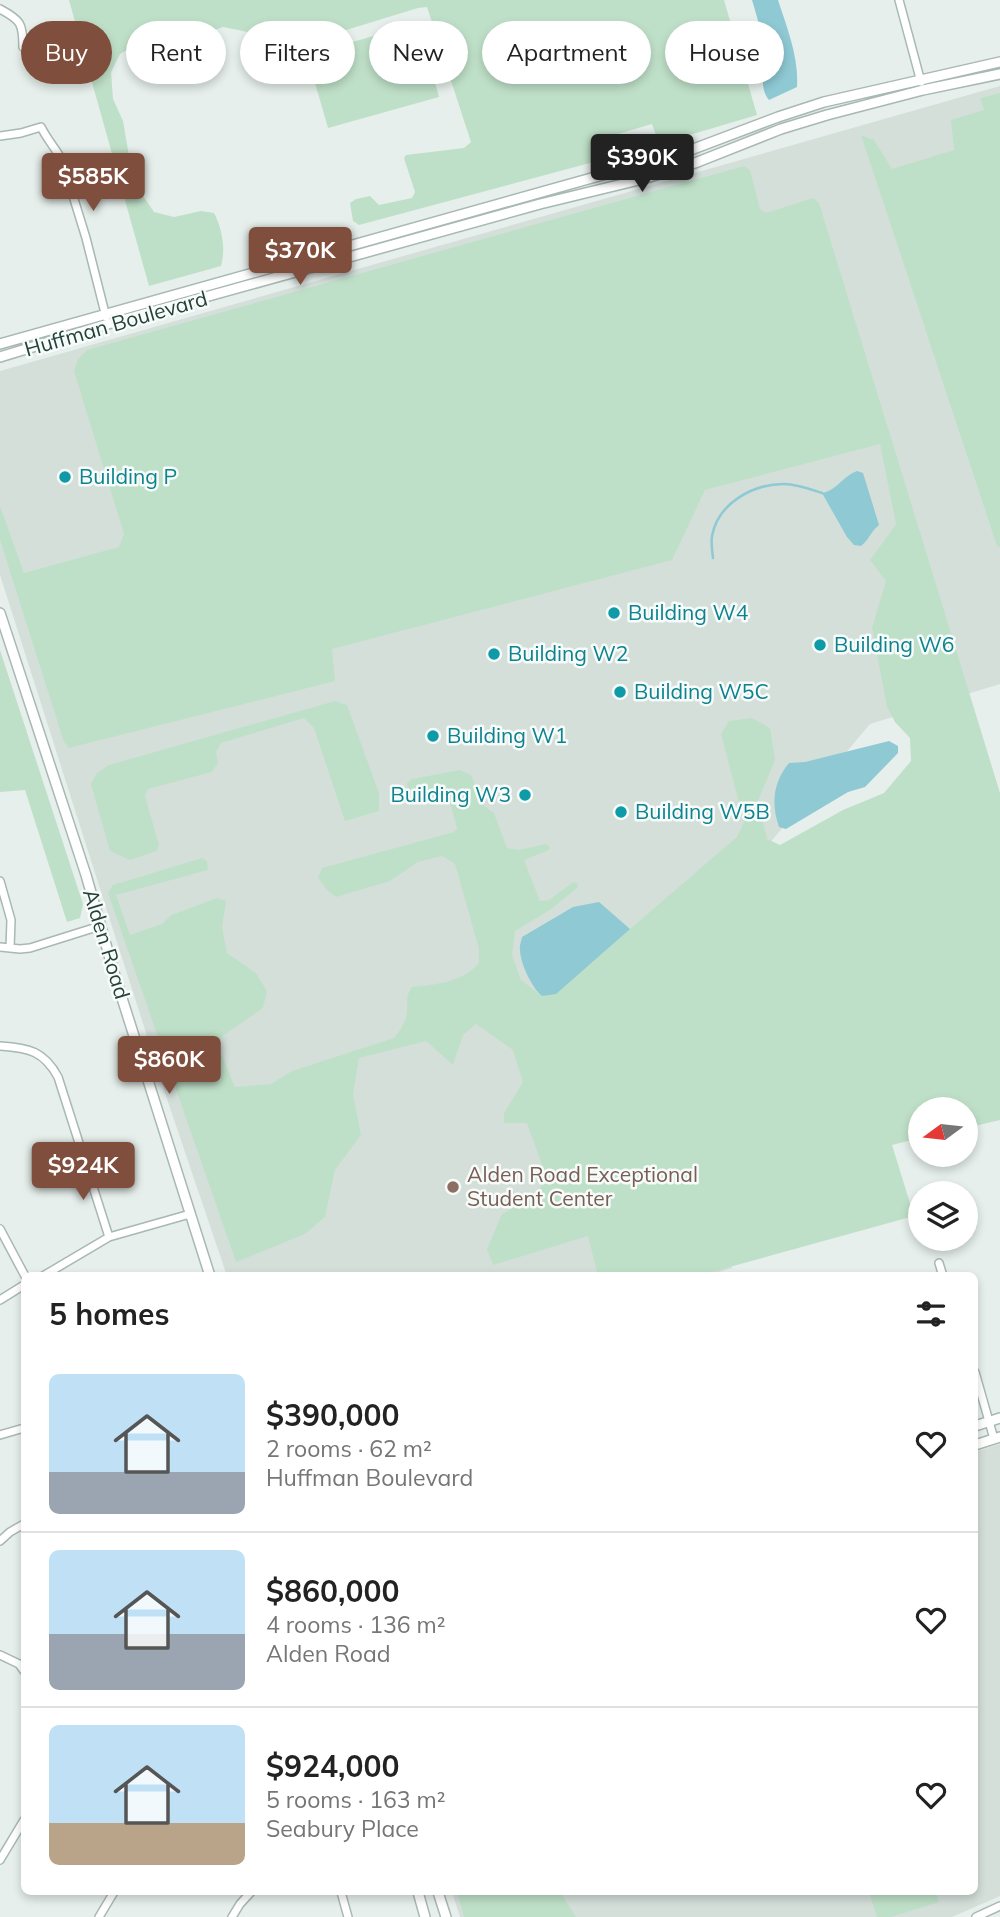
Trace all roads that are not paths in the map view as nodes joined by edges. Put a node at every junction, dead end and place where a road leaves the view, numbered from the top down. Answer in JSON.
{"nodes":[{"id":1,"x":899,"y":0,"type":"edge"},
{"id":2,"x":0,"y":9,"type":"edge"},
{"id":3,"x":21,"y":26,"type":"edge"},
{"id":4,"x":1000,"y":62,"type":"edge"},
{"id":5,"x":1000,"y":74,"type":"edge"},
{"id":6,"x":920,"y":79,"type":"junction"},
{"id":7,"x":923,"y":90,"type":"junction"},
{"id":8,"x":0,"y":136,"type":"edge"},
{"id":9,"x":107,"y":319,"type":"junction"},
{"id":10,"x":0,"y":344,"type":"edge"},
{"id":11,"x":0,"y":357,"type":"edge"},
{"id":12,"x":0,"y":614,"type":"edge"},
{"id":13,"x":0,"y":881,"type":"edge"},
{"id":14,"x":100,"y":926,"type":"junction"},
{"id":15,"x":0,"y":947,"type":"edge"},
{"id":16,"x":10,"y":948,"type":"junction"},
{"id":17,"x":0,"y":1046,"type":"edge"},
{"id":18,"x":190,"y":1214,"type":"junction"},
{"id":19,"x":0,"y":1229,"type":"edge"},
{"id":20,"x":109,"y":1237,"type":"junction"},
{"id":21,"x":939,"y":1263,"type":"dead end"},
{"id":22,"x":23,"y":1272,"type":"edge"},
{"id":23,"x":50,"y":1272,"type":"edge"},
{"id":24,"x":210,"y":1272,"type":"edge"},
{"id":25,"x":942,"y":1272,"type":"edge"},
{"id":26,"x":21,"y":1287,"type":"edge"},
{"id":27,"x":0,"y":1300,"type":"edge"},
{"id":28,"x":978,"y":1382,"type":"edge"},
{"id":29,"x":1000,"y":1418,"type":"edge"},
{"id":30,"x":990,"y":1421,"type":"junction"},
{"id":31,"x":978,"y":1425,"type":"edge"},
{"id":32,"x":21,"y":1429,"type":"edge"},
{"id":33,"x":0,"y":1435,"type":"edge"},
{"id":34,"x":997,"y":1438,"type":"edge"},
{"id":35,"x":978,"y":1444,"type":"edge"},
{"id":36,"x":21,"y":1526,"type":"edge"},
{"id":37,"x":0,"y":1541,"type":"edge"},
{"id":38,"x":0,"y":1655,"type":"edge"},
{"id":39,"x":21,"y":1667,"type":"edge"},
{"id":40,"x":21,"y":1825,"type":"edge"},
{"id":41,"x":0,"y":1860,"type":"edge"},
{"id":42,"x":112,"y":1895,"type":"edge"},
{"id":43,"x":248,"y":1895,"type":"edge"},
{"id":44,"x":342,"y":1895,"type":"edge"},
{"id":45,"x":419,"y":1895,"type":"edge"},
{"id":46,"x":439,"y":1895,"type":"edge"},
{"id":47,"x":1000,"y":1906,"type":"edge"},
{"id":48,"x":99,"y":1917,"type":"edge"},
{"id":49,"x":232,"y":1917,"type":"edge"},
{"id":50,"x":348,"y":1917,"type":"edge"},
{"id":51,"x":425,"y":1917,"type":"edge"},
{"id":52,"x":446,"y":1917,"type":"edge"},
{"id":53,"x":976,"y":1917,"type":"edge"}],
"edges":[{"from":1,"to":6,"type":"street"},
{"from":2,"to":3,"type":"street"},
{"from":4,"to":6,"type":"street","name":"Huffman Boulevard"},
{"from":5,"to":7,"type":"street","name":"Huffman Boulevard"},
{"from":6,"to":7,"type":"street"},
{"from":6,"to":9,"type":"street","name":"Huffman Boulevard"},
{"from":7,"to":9,"type":"street","name":"Huffman Boulevard"},
{"from":8,"to":9,"type":"street"},
{"from":9,"to":10,"type":"street","name":"Huffman Boulevard"},
{"from":9,"to":11,"type":"street","name":"Huffman Boulevard"},
{"from":12,"to":14,"type":"street","name":"Alden Road"},
{"from":13,"to":16,"type":"street"},
{"from":14,"to":16,"type":"street"},
{"from":14,"to":18,"type":"street","name":"Alden Road"},
{"from":15,"to":16,"type":"street"},
{"from":17,"to":20,"type":"street"},
{"from":18,"to":20,"type":"street"},
{"from":18,"to":24,"type":"street","name":"Alden Road"},
{"from":19,"to":22,"type":"street"},
{"from":20,"to":23,"type":"street"},
{"from":21,"to":25,"type":"street"},
{"from":26,"to":27,"type":"street"},
{"from":28,"to":30,"type":"street"},
{"from":29,"to":30,"type":"street"},
{"from":30,"to":31,"type":"street"},
{"from":30,"to":34,"type":"street"},
{"from":32,"to":33,"type":"street"},
{"from":34,"to":35,"type":"street"},
{"from":36,"to":37,"type":"street"},
{"from":38,"to":39,"type":"street"},
{"from":40,"to":41,"type":"street"},
{"from":42,"to":48,"type":"street"},
{"from":43,"to":49,"type":"street"},
{"from":44,"to":50,"type":"street"},
{"from":45,"to":51,"type":"street"},
{"from":46,"to":52,"type":"street"},
{"from":47,"to":53,"type":"street"}]}
